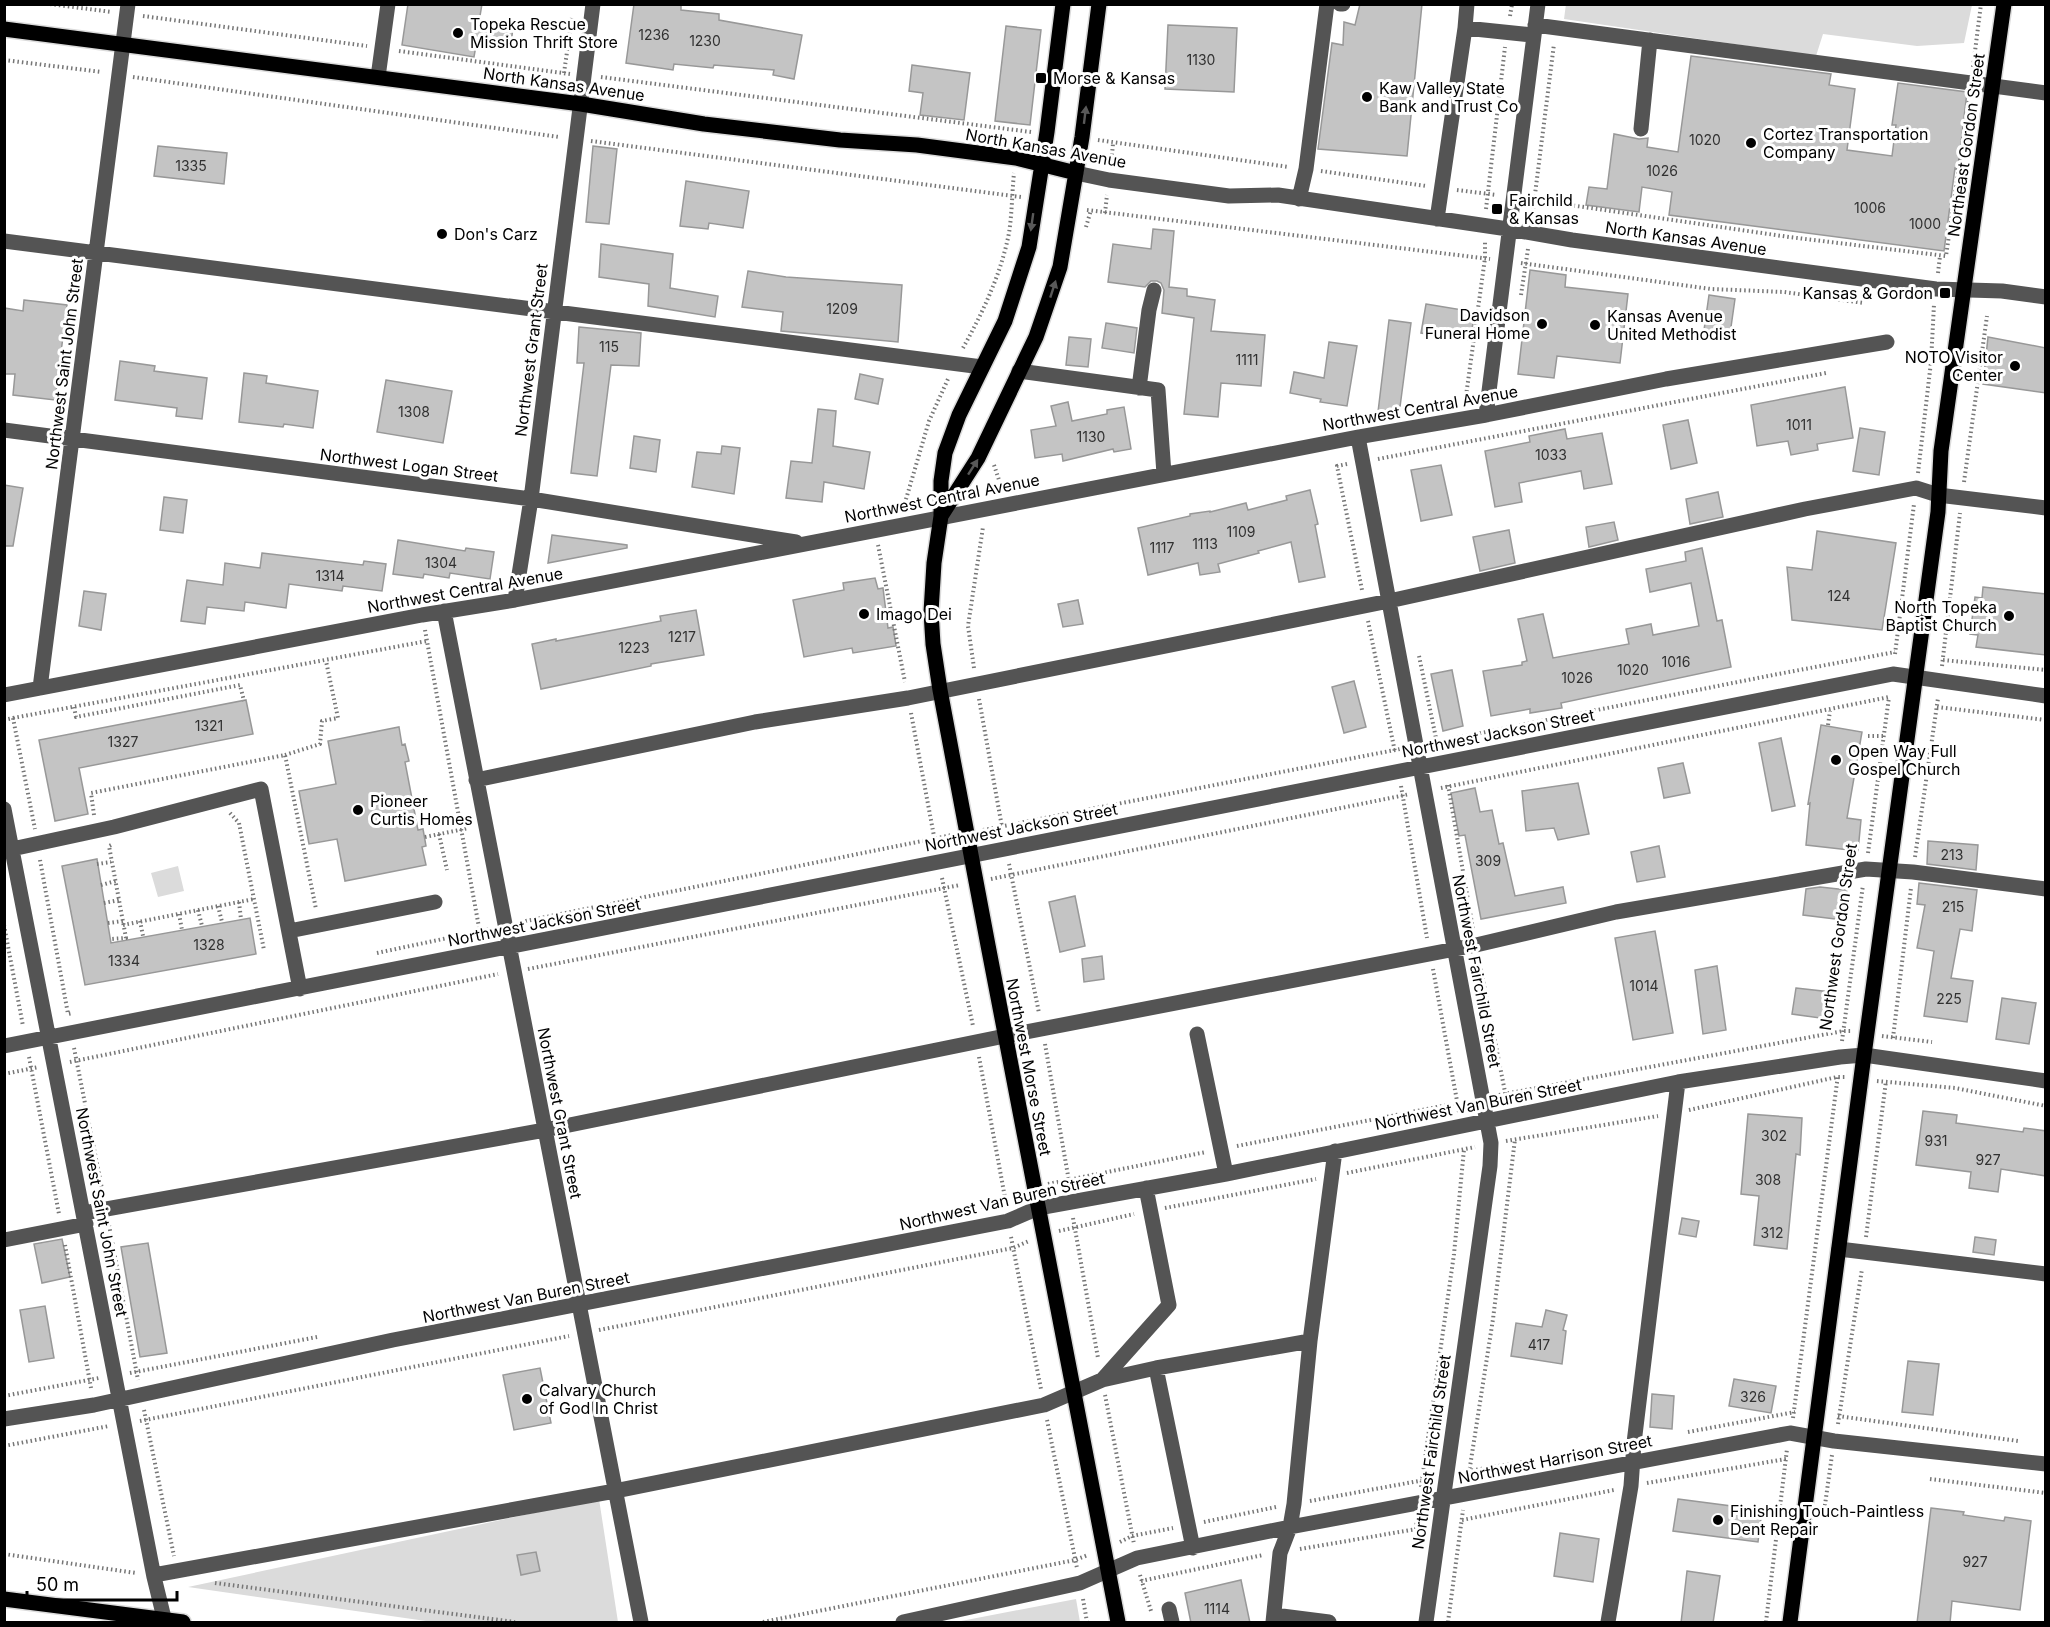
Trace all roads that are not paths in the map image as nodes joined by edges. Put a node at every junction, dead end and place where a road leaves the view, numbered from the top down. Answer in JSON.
{"nodes":[{"id":1,"x":388,"y":4,"type":"edge"},
{"id":2,"x":593,"y":4,"type":"edge"},
{"id":3,"x":1063,"y":4,"type":"edge"},
{"id":4,"x":1099,"y":4,"type":"edge"},
{"id":5,"x":1327,"y":4,"type":"edge"},
{"id":6,"x":1467,"y":4,"type":"edge"},
{"id":7,"x":1538,"y":4,"type":"edge"},
{"id":8,"x":2004,"y":4,"type":"edge"},
{"id":9,"x":127,"y":9,"type":"edge"},
{"id":10,"x":1465,"y":28,"type":"junction"},
{"id":11,"x":4,"y":29,"type":"edge"},
{"id":12,"x":1534,"y":30,"type":"junction"},
{"id":13,"x":1650,"y":40,"type":"junction"},
{"id":14,"x":123,"y":44,"type":"junction"},
{"id":15,"x":378,"y":77,"type":"junction"},
{"id":16,"x":1992,"y":86,"type":"junction"},
{"id":17,"x":2046,"y":93,"type":"edge"},
{"id":18,"x":581,"y":104,"type":"junction"},
{"id":19,"x":1641,"y":129,"type":"dead end"},
{"id":20,"x":1042,"y":164,"type":"junction"},
{"id":21,"x":1076,"y":172,"type":"junction"},
{"id":22,"x":1299,"y":199,"type":"junction"},
{"id":23,"x":1437,"y":219,"type":"junction"},
{"id":24,"x":1508,"y":229,"type":"junction"},
{"id":25,"x":4,"y":242,"type":"edge"},
{"id":26,"x":96,"y":253,"type":"junction"},
{"id":27,"x":1155,"y":290,"type":"dead end"},
{"id":28,"x":1963,"y":291,"type":"junction"},
{"id":29,"x":2046,"y":297,"type":"edge"},
{"id":30,"x":555,"y":311,"type":"junction"},
{"id":31,"x":1887,"y":342,"type":"dead end"},
{"id":32,"x":981,"y":367,"type":"junction"},
{"id":33,"x":1019,"y":371,"type":"junction"},
{"id":34,"x":1139,"y":388,"type":"junction"},
{"id":35,"x":1486,"y":415,"type":"junction"},
{"id":36,"x":4,"y":430,"type":"edge"},
{"id":37,"x":1358,"y":437,"type":"junction"},
{"id":38,"x":72,"y":439,"type":"junction"},
{"id":39,"x":1164,"y":474,"type":"junction"},
{"id":40,"x":1938,"y":495,"type":"junction"},
{"id":41,"x":531,"y":499,"type":"junction"},
{"id":42,"x":2046,"y":508,"type":"edge"},
{"id":43,"x":941,"y":516,"type":"junction"},
{"id":44,"x":807,"y":544,"type":"junction"},
{"id":45,"x":515,"y":600,"type":"junction"},
{"id":46,"x":1389,"y":601,"type":"junction"},
{"id":47,"x":444,"y":611,"type":"junction"},
{"id":48,"x":1915,"y":678,"type":"junction"},
{"id":49,"x":40,"y":688,"type":"junction"},
{"id":50,"x":940,"y":690,"type":"junction"},
{"id":51,"x":4,"y":695,"type":"edge"},
{"id":52,"x":2046,"y":696,"type":"edge"},
{"id":53,"x":1420,"y":767,"type":"junction"},
{"id":54,"x":476,"y":780,"type":"junction"},
{"id":55,"x":4,"y":809,"type":"edge"},
{"id":56,"x":12,"y":849,"type":"junction"},
{"id":57,"x":971,"y":855,"type":"junction"},
{"id":58,"x":10,"y":867,"type":"edge"},
{"id":59,"x":1889,"y":871,"type":"junction"},
{"id":60,"x":2046,"y":889,"type":"edge"},
{"id":61,"x":435,"y":902,"type":"dead end"},
{"id":62,"x":288,"y":931,"type":"junction"},
{"id":63,"x":510,"y":947,"type":"junction"},
{"id":64,"x":1455,"y":949,"type":"junction"},
{"id":65,"x":300,"y":989,"type":"junction"},
{"id":66,"x":1197,"y":1034,"type":"dead end"},
{"id":67,"x":1005,"y":1036,"type":"junction"},
{"id":68,"x":49,"y":1038,"type":"junction"},
{"id":69,"x":4,"y":1046,"type":"edge"},
{"id":70,"x":1864,"y":1055,"type":"junction"},
{"id":71,"x":2046,"y":1081,"type":"edge"},
{"id":72,"x":1678,"y":1082,"type":"junction"},
{"id":73,"x":1487,"y":1121,"type":"junction"},
{"id":74,"x":545,"y":1130,"type":"junction"},
{"id":75,"x":1335,"y":1151,"type":"junction"},
{"id":76,"x":1226,"y":1174,"type":"junction"},
{"id":77,"x":1146,"y":1188,"type":"junction"},
{"id":78,"x":1038,"y":1208,"type":"junction"},
{"id":79,"x":85,"y":1218,"type":"junction"},
{"id":80,"x":4,"y":1240,"type":"edge"},
{"id":81,"x":1839,"y":1249,"type":"junction"},
{"id":82,"x":2046,"y":1274,"type":"edge"},
{"id":83,"x":579,"y":1305,"type":"junction"},
{"id":84,"x":1310,"y":1341,"type":"junction"},
{"id":85,"x":1156,"y":1368,"type":"junction"},
{"id":86,"x":1102,"y":1380,"type":"junction"},
{"id":87,"x":1075,"y":1391,"type":"junction"},
{"id":88,"x":120,"y":1399,"type":"junction"},
{"id":89,"x":4,"y":1419,"type":"edge"},
{"id":90,"x":1815,"y":1437,"type":"junction"},
{"id":91,"x":1633,"y":1463,"type":"junction"},
{"id":92,"x":2046,"y":1464,"type":"edge"},
{"id":93,"x":615,"y":1491,"type":"junction"},
{"id":94,"x":1443,"y":1499,"type":"junction"},
{"id":95,"x":1290,"y":1527,"type":"junction"},
{"id":96,"x":1193,"y":1548,"type":"junction"},
{"id":97,"x":1109,"y":1572,"type":"junction"},
{"id":98,"x":154,"y":1576,"type":"junction"},
{"id":99,"x":4,"y":1599,"type":"edge"},
{"id":100,"x":1274,"y":1619,"type":"edge"},
{"id":101,"x":164,"y":1621,"type":"edge"},
{"id":102,"x":1324,"y":1622,"type":"edge"},
{"id":103,"x":183,"y":1623,"type":"edge"},
{"id":104,"x":641,"y":1623,"type":"edge"},
{"id":105,"x":903,"y":1623,"type":"edge"},
{"id":106,"x":1118,"y":1623,"type":"edge"},
{"id":107,"x":1426,"y":1623,"type":"edge"},
{"id":108,"x":1608,"y":1623,"type":"edge"},
{"id":109,"x":1790,"y":1623,"type":"edge"}],
"edges":[{"from":1,"to":15,"type":"street"},
{"from":2,"to":18,"type":"street","name":"Northwest Grant Street"},
{"from":3,"to":20,"type":"main road","name":"Northwest Morse Street"},
{"from":21,"to":4,"type":"main road","name":"Northwest Morse Street","one_way":true},
{"from":5,"to":22,"type":"street"},
{"from":6,"to":10,"type":"street"},
{"from":7,"to":12,"type":"street"},
{"from":8,"to":16,"type":"main road","name":"Northeast Gordon Street"},
{"from":9,"to":14,"type":"street","name":"Northwest Saint John Street"},
{"from":10,"to":12,"type":"street"},
{"from":10,"to":23,"type":"street"},
{"from":11,"to":14,"type":"main road","name":"North Kansas Avenue"},
{"from":12,"to":13,"type":"street"},
{"from":12,"to":24,"type":"street"},
{"from":13,"to":16,"type":"street"},
{"from":13,"to":19,"type":"street"},
{"from":14,"to":15,"type":"main road","name":"North Kansas Avenue"},
{"from":14,"to":26,"type":"street","name":"Northwest Saint John Street"},
{"from":15,"to":18,"type":"main road","name":"North Kansas Avenue"},
{"from":16,"to":17,"type":"street"},
{"from":16,"to":28,"type":"main road","name":"Northeast Gordon Street"},
{"from":18,"to":20,"type":"main road","name":"North Kansas Avenue"},
{"from":18,"to":30,"type":"street","name":"Northwest Grant Street"},
{"from":20,"to":21,"type":"main road","name":"North Kansas Avenue"},
{"from":20,"to":32,"type":"main road","name":"Northwest Morse Street","one_way":true},
{"from":21,"to":22,"type":"street","name":"North Kansas Avenue"},
{"from":33,"to":21,"type":"main road","name":"Northwest Morse Street","one_way":true},
{"from":22,"to":23,"type":"street","name":"North Kansas Avenue"},
{"from":23,"to":24,"type":"street","name":"North Kansas Avenue"},
{"from":24,"to":28,"type":"street","name":"North Kansas Avenue"},
{"from":24,"to":35,"type":"street"},
{"from":25,"to":26,"type":"street"},
{"from":26,"to":30,"type":"street"},
{"from":26,"to":38,"type":"street","name":"Northwest Saint John Street"},
{"from":27,"to":34,"type":"street"},
{"from":28,"to":29,"type":"street","name":"North Kansas Avenue"},
{"from":28,"to":40,"type":"main road"},
{"from":30,"to":32,"type":"street"},
{"from":30,"to":41,"type":"street","name":"Northwest Grant Street"},
{"from":31,"to":35,"type":"street","name":"Northwest Central Avenue"},
{"from":32,"to":43,"type":"main road","name":"Northwest Morse Street"},
{"from":33,"to":34,"type":"street"},
{"from":43,"to":33,"type":"main road","name":"Northwest Morse Street","one_way":true},
{"from":34,"to":39,"type":"street"},
{"from":35,"to":37,"type":"street","name":"Northwest Central Avenue"},
{"from":36,"to":38,"type":"street","name":"Northwest Logan Street"},
{"from":37,"to":39,"type":"street","name":"Northwest Central Avenue"},
{"from":37,"to":46,"type":"street","name":"Northwest Fairchild Street"},
{"from":38,"to":41,"type":"street","name":"Northwest Logan Street"},
{"from":38,"to":49,"type":"street","name":"Northwest Saint John Street"},
{"from":39,"to":43,"type":"street","name":"Northwest Central Avenue"},
{"from":40,"to":42,"type":"street"},
{"from":40,"to":46,"type":"street"},
{"from":40,"to":48,"type":"main road"},
{"from":41,"to":44,"type":"street","name":"Northwest Logan Street"},
{"from":41,"to":45,"type":"street","name":"Northwest Grant Street"},
{"from":43,"to":44,"type":"street","name":"Northwest Central Avenue"},
{"from":43,"to":50,"type":"main road","name":"Northwest Morse Street"},
{"from":44,"to":45,"type":"street","name":"Northwest Central Avenue"},
{"from":45,"to":47,"type":"street","name":"Northwest Central Avenue"},
{"from":46,"to":50,"type":"street"},
{"from":46,"to":53,"type":"street","name":"Northwest Fairchild Street"},
{"from":47,"to":49,"type":"street","name":"Northwest Central Avenue"},
{"from":47,"to":54,"type":"street","name":"Northwest Grant Street"},
{"from":48,"to":52,"type":"street","name":"Northwest Jackson Street"},
{"from":48,"to":53,"type":"street","name":"Northwest Jackson Street"},
{"from":48,"to":59,"type":"main road"},
{"from":49,"to":51,"type":"street","name":"Northwest Central Avenue"},
{"from":50,"to":54,"type":"street"},
{"from":50,"to":57,"type":"main road","name":"Northwest Morse Street"},
{"from":53,"to":57,"type":"street","name":"Northwest Jackson Street"},
{"from":53,"to":64,"type":"street","name":"Northwest Fairchild Street"},
{"from":54,"to":63,"type":"street","name":"Northwest Grant Street"},
{"from":55,"to":56,"type":"street","name":"Northwest Saint John Street"},
{"from":56,"to":58,"type":"street","name":"Northwest Saint John Street"},
{"from":56,"to":62,"type":"street"},
{"from":57,"to":63,"type":"street","name":"Northwest Jackson Street"},
{"from":57,"to":67,"type":"main road","name":"Northwest Morse Street"},
{"from":58,"to":68,"type":"street","name":"Northwest Saint John Street"},
{"from":59,"to":60,"type":"street"},
{"from":59,"to":64,"type":"street"},
{"from":59,"to":70,"type":"main road"},
{"from":61,"to":62,"type":"street"},
{"from":62,"to":65,"type":"street"},
{"from":63,"to":65,"type":"street","name":"Northwest Jackson Street"},
{"from":63,"to":74,"type":"street","name":"Northwest Grant Street"},
{"from":64,"to":67,"type":"street"},
{"from":64,"to":73,"type":"street","name":"Northwest Fairchild Street"},
{"from":65,"to":68,"type":"street","name":"Northwest Jackson Street"},
{"from":66,"to":76,"type":"street"},
{"from":67,"to":74,"type":"street"},
{"from":67,"to":78,"type":"main road","name":"Northwest Morse Street"},
{"from":68,"to":69,"type":"street","name":"Northwest Jackson Street"},
{"from":68,"to":79,"type":"street","name":"Northwest Saint John Street"},
{"from":70,"to":71,"type":"street","name":"Northwest Van Buren Street"},
{"from":70,"to":72,"type":"street","name":"Northwest Van Buren Street"},
{"from":70,"to":81,"type":"main road"},
{"from":72,"to":73,"type":"street","name":"Northwest Van Buren Street"},
{"from":72,"to":91,"type":"street"},
{"from":73,"to":75,"type":"street","name":"Northwest Van Buren Street"},
{"from":73,"to":94,"type":"street","name":"Northwest Fairchild Street"},
{"from":74,"to":79,"type":"street"},
{"from":74,"to":83,"type":"street","name":"Northwest Grant Street"},
{"from":75,"to":76,"type":"street","name":"Northwest Van Buren Street"},
{"from":75,"to":84,"type":"street"},
{"from":76,"to":77,"type":"street","name":"Northwest Van Buren Street"},
{"from":77,"to":78,"type":"street","name":"Northwest Van Buren Street"},
{"from":77,"to":86,"type":"street"},
{"from":78,"to":83,"type":"street","name":"Northwest Van Buren Street"},
{"from":78,"to":87,"type":"main road","name":"Northwest Morse Street"},
{"from":79,"to":80,"type":"street"},
{"from":79,"to":88,"type":"street","name":"Northwest Saint John Street"},
{"from":81,"to":82,"type":"street"},
{"from":81,"to":90,"type":"main road"},
{"from":83,"to":88,"type":"street","name":"Northwest Van Buren Street"},
{"from":83,"to":93,"type":"street","name":"Northwest Grant Street"},
{"from":84,"to":85,"type":"street"},
{"from":84,"to":95,"type":"street"},
{"from":85,"to":86,"type":"street"},
{"from":85,"to":96,"type":"street"},
{"from":86,"to":87,"type":"street"},
{"from":87,"to":93,"type":"street"},
{"from":87,"to":97,"type":"main road","name":"Northwest Morse Street"},
{"from":88,"to":89,"type":"street","name":"Northwest Van Buren Street"},
{"from":88,"to":98,"type":"street","name":"Northwest Saint John Street"},
{"from":90,"to":91,"type":"street","name":"Northwest Harrison Street"},
{"from":90,"to":92,"type":"street","name":"Northwest Harrison Street"},
{"from":90,"to":109,"type":"main road"},
{"from":91,"to":94,"type":"street","name":"Northwest Harrison Street"},
{"from":91,"to":108,"type":"street"},
{"from":93,"to":98,"type":"street"},
{"from":93,"to":104,"type":"street","name":"Northwest Grant Street"},
{"from":94,"to":95,"type":"street","name":"Northwest Harrison Street"},
{"from":94,"to":107,"type":"street","name":"Northwest Fairchild Street"},
{"from":95,"to":96,"type":"street","name":"Northwest Harrison Street"},
{"from":95,"to":100,"type":"street"},
{"from":96,"to":97,"type":"street","name":"Northwest Harrison Street"},
{"from":97,"to":105,"type":"street","name":"Northwest Harrison Street"},
{"from":97,"to":106,"type":"main road","name":"Northwest Morse Street"},
{"from":98,"to":101,"type":"street","name":"Northwest Saint John Street"},
{"from":99,"to":101,"type":"main road"},
{"from":100,"to":102,"type":"street"},
{"from":101,"to":103,"type":"main road"}]}
